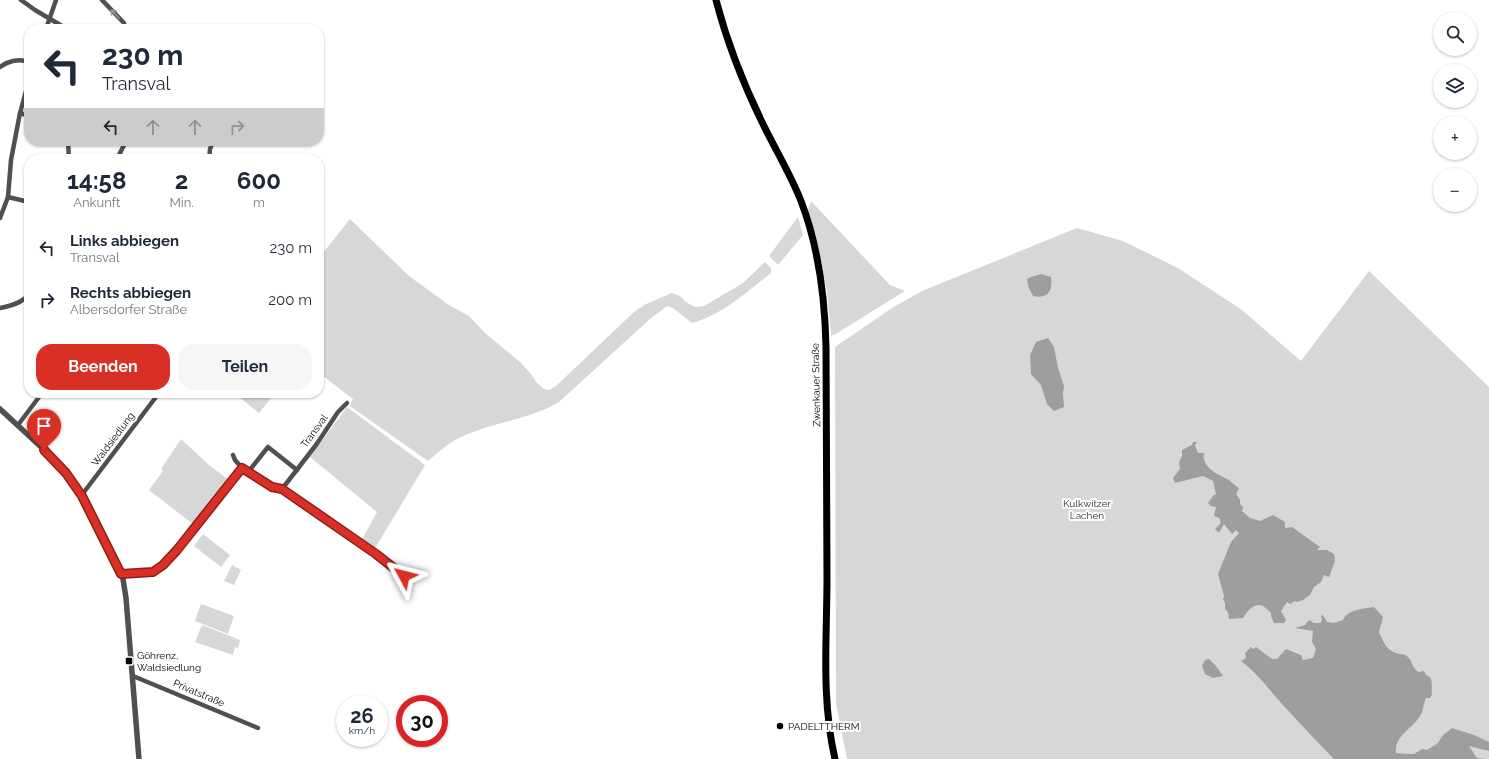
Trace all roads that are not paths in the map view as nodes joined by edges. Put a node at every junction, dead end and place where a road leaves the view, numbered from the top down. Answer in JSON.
{"nodes":[{"id":1,"x":21,"y":0,"type":"edge"},
{"id":2,"x":56,"y":0,"type":"edge"},
{"id":3,"x":102,"y":0,"type":"edge"},
{"id":4,"x":716,"y":0,"type":"edge"},
{"id":5,"x":49,"y":19,"type":"junction"},
{"id":6,"x":48,"y":24,"type":"edge"},
{"id":7,"x":58,"y":24,"type":"edge"},
{"id":8,"x":124,"y":24,"type":"edge"},
{"id":9,"x":24,"y":61,"type":"edge"},
{"id":10,"x":0,"y":67,"type":"edge"},
{"id":11,"x":24,"y":98,"type":"edge"},
{"id":12,"x":20,"y":113,"type":"junction"},
{"id":13,"x":24,"y":114,"type":"edge"},
{"id":14,"x":8,"y":197,"type":"junction"},
{"id":15,"x":24,"y":201,"type":"edge"},
{"id":16,"x":0,"y":218,"type":"edge"},
{"id":17,"x":24,"y":299,"type":"edge"},
{"id":18,"x":0,"y":308,"type":"edge"},
{"id":19,"x":38,"y":398,"type":"edge"},
{"id":20,"x":155,"y":398,"type":"edge"},
{"id":21,"x":347,"y":403,"type":"dead end"},
{"id":22,"x":0,"y":409,"type":"edge"},
{"id":23,"x":18,"y":425,"type":"junction"},
{"id":24,"x":233,"y":455,"type":"dead end"},
{"id":25,"x":242,"y":468,"type":"junction"},
{"id":26,"x":297,"y":470,"type":"junction"},
{"id":27,"x":249,"y":471,"type":"junction"},
{"id":28,"x":282,"y":489,"type":"junction"},
{"id":29,"x":82,"y":496,"type":"junction"},
{"id":30,"x":121,"y":574,"type":"junction"},
{"id":31,"x":404,"y":576,"type":"dead end"},
{"id":32,"x":133,"y":676,"type":"junction"},
{"id":33,"x":258,"y":728,"type":"dead end"},
{"id":34,"x":139,"y":759,"type":"edge"},
{"id":35,"x":835,"y":759,"type":"edge"}],
"edges":[{"from":1,"to":5,"type":"street"},
{"from":2,"to":5,"type":"street"},
{"from":8,"to":3,"type":"street","one_way":true},
{"from":4,"to":35,"type":"main road","name":"Zwenkauer Straße"},
{"from":5,"to":6,"type":"street"},
{"from":5,"to":7,"type":"street"},
{"from":9,"to":10,"type":"street"},
{"from":11,"to":12,"type":"street"},
{"from":12,"to":13,"type":"street"},
{"from":12,"to":14,"type":"street"},
{"from":14,"to":15,"type":"street"},
{"from":14,"to":16,"type":"street"},
{"from":17,"to":18,"type":"street"},
{"from":19,"to":23,"type":"street"},
{"from":20,"to":29,"type":"street","name":"Waldsiedlung"},
{"from":21,"to":26,"type":"street","name":"Transval"},
{"from":22,"to":23,"type":"street"},
{"from":23,"to":29,"type":"street"},
{"from":24,"to":25,"type":"street"},
{"from":25,"to":27,"type":"street"},
{"from":25,"to":30,"type":"street"},
{"from":26,"to":27,"type":"street"},
{"from":26,"to":28,"type":"street","name":"Transval"},
{"from":27,"to":28,"type":"street"},
{"from":28,"to":31,"type":"street"},
{"from":29,"to":30,"type":"street"},
{"from":30,"to":32,"type":"street"},
{"from":32,"to":33,"type":"street","name":"Privatstraße"},
{"from":32,"to":34,"type":"street"}]}
